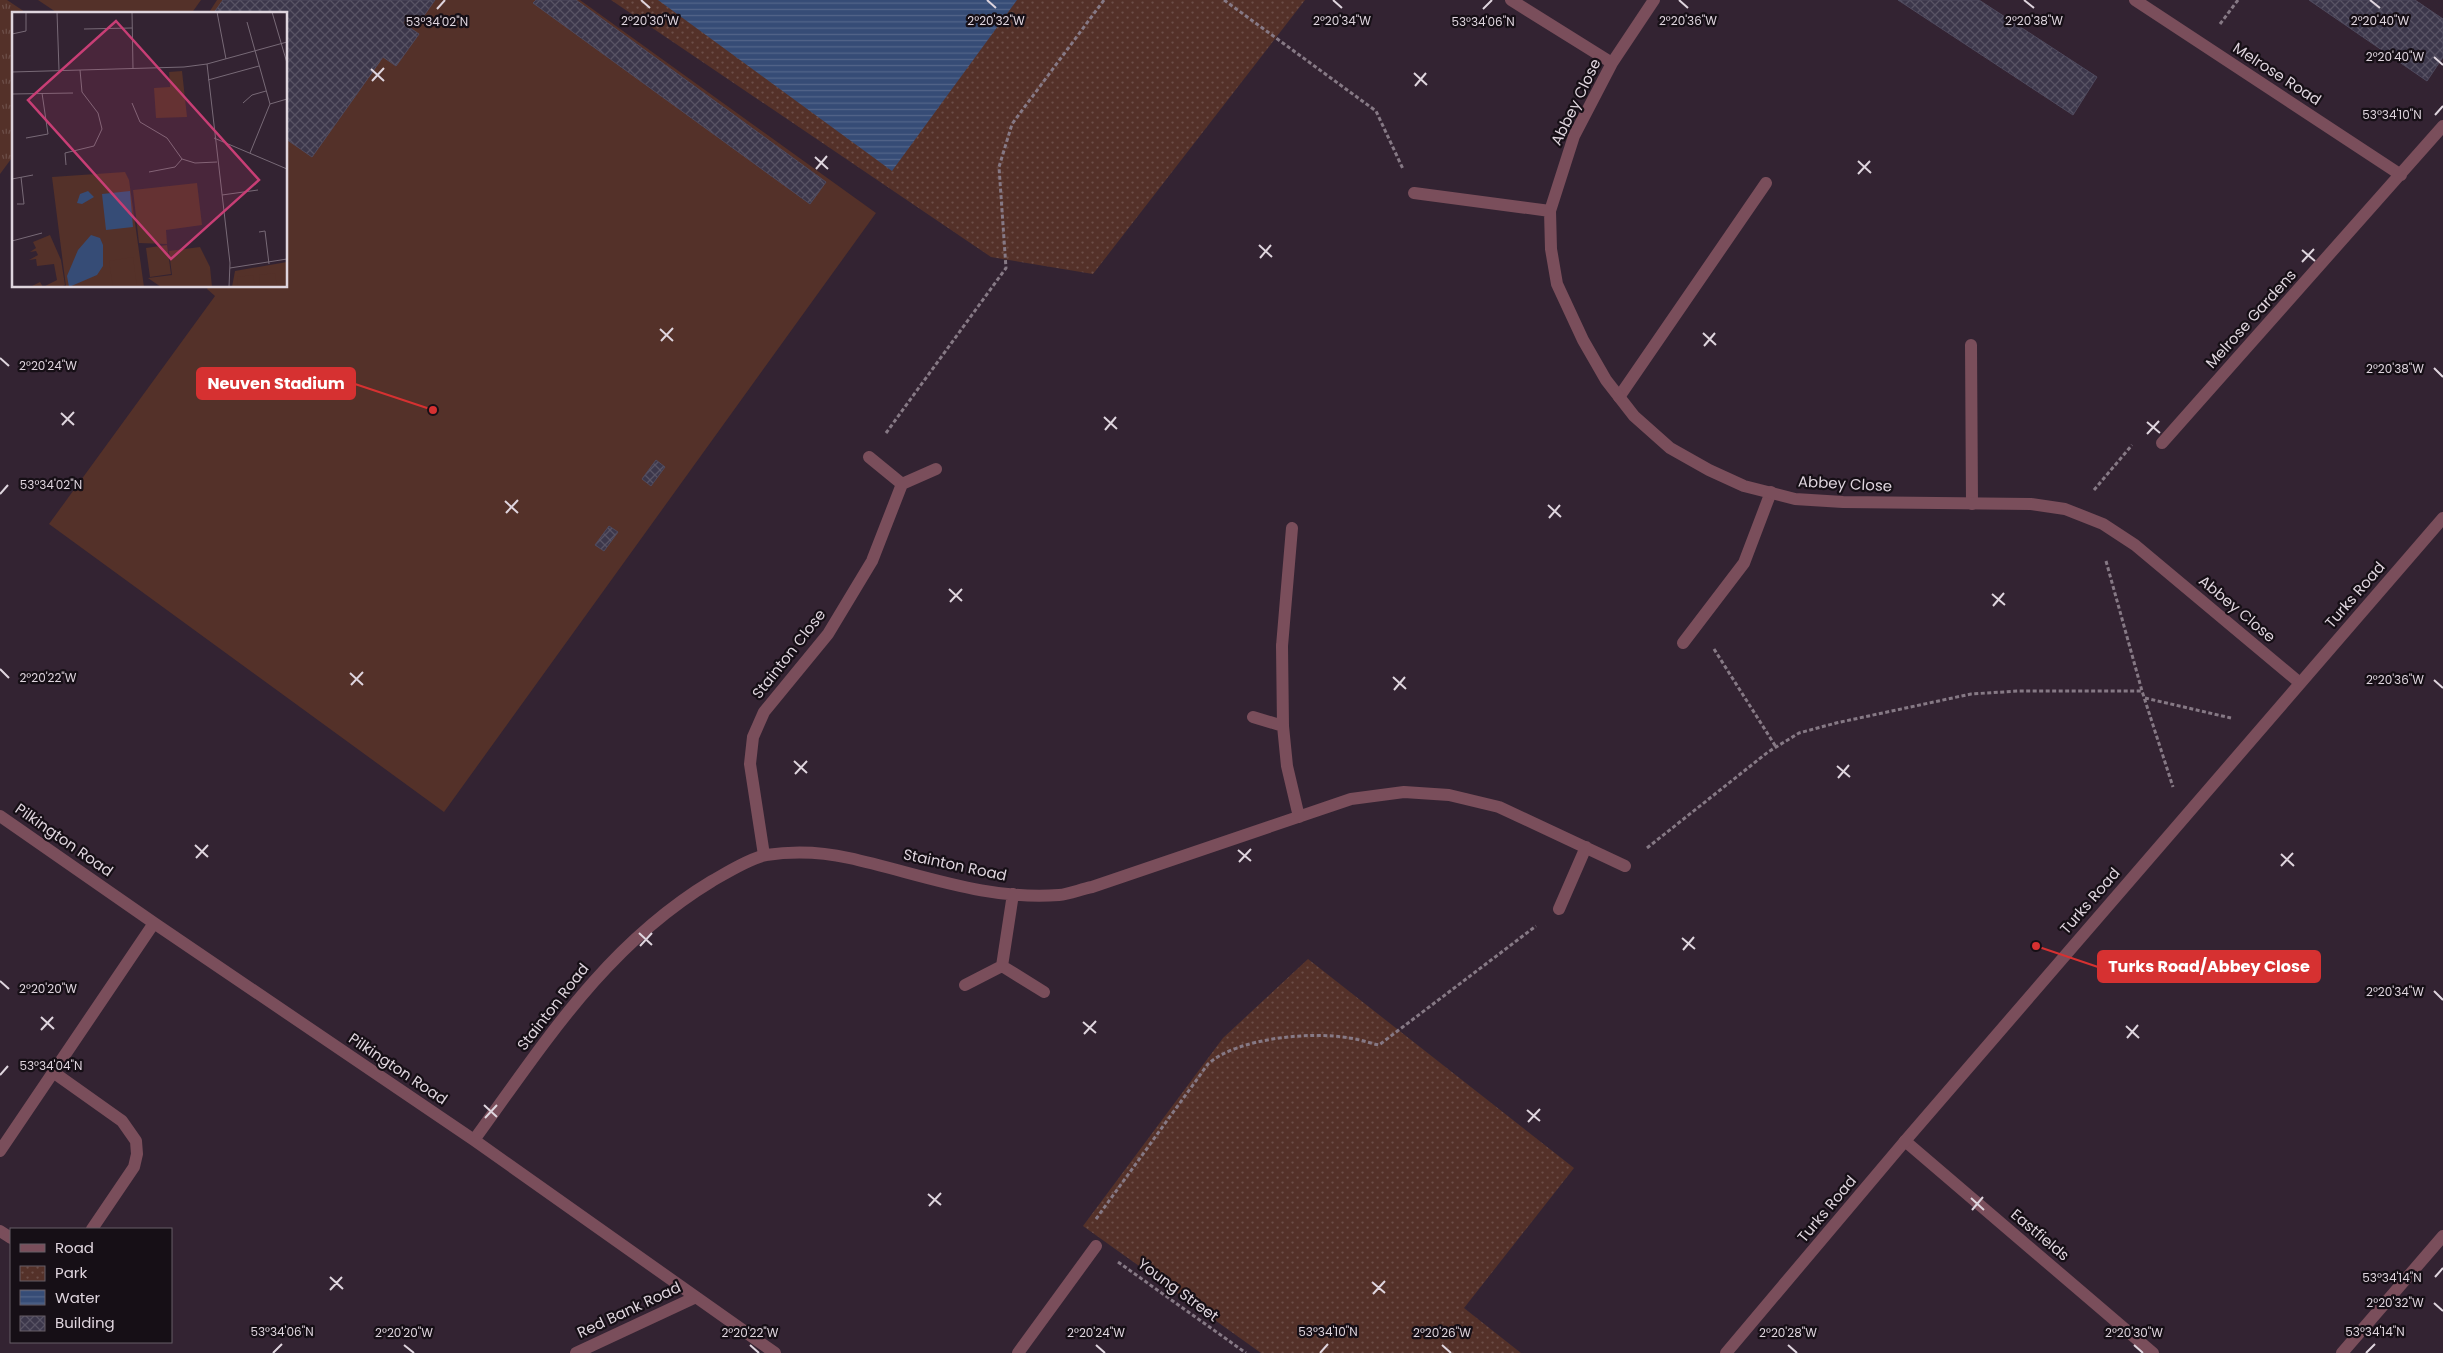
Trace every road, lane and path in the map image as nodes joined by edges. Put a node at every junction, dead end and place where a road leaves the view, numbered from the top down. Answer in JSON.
{"nodes":[{"id":1,"x":1104,"y":0,"type":"edge"},
{"id":2,"x":1224,"y":0,"type":"edge"},
{"id":3,"x":1511,"y":0,"type":"edge"},
{"id":4,"x":1654,"y":0,"type":"edge"},
{"id":5,"x":2134,"y":0,"type":"edge"},
{"id":6,"x":1612,"y":63,"type":"junction"},
{"id":7,"x":2443,"y":126,"type":"edge"},
{"id":8,"x":2401,"y":175,"type":"junction"},
{"id":9,"x":1766,"y":183,"type":"dead end"},
{"id":10,"x":1414,"y":192,"type":"joint"},
{"id":11,"x":1550,"y":211,"type":"junction"},
{"id":12,"x":1971,"y":345,"type":"dead end"},
{"id":13,"x":1619,"y":396,"type":"junction"},
{"id":14,"x":2162,"y":443,"type":"joint"},
{"id":15,"x":869,"y":457,"type":"joint"},
{"id":16,"x":936,"y":469,"type":"dead end"},
{"id":17,"x":902,"y":484,"type":"junction"},
{"id":18,"x":1771,"y":492,"type":"junction"},
{"id":19,"x":1972,"y":504,"type":"junction"},
{"id":20,"x":2074,"y":512,"type":"junction"},
{"id":21,"x":2443,"y":518,"type":"edge"},
{"id":22,"x":2103,"y":524,"type":"junction"},
{"id":23,"x":1292,"y":528,"type":"dead end"},
{"id":24,"x":1698,"y":623,"type":"junction"},
{"id":25,"x":1683,"y":643,"type":"dead end"},
{"id":26,"x":2300,"y":683,"type":"junction"},
{"id":27,"x":2142,"y":690,"type":"junction"},
{"id":28,"x":2144,"y":698,"type":"junction"},
{"id":29,"x":1253,"y":716,"type":"dead end"},
{"id":30,"x":1283,"y":726,"type":"junction"},
{"id":31,"x":2263,"y":726,"type":"junction"},
{"id":32,"x":1776,"y":748,"type":"junction"},
{"id":33,"x":0,"y":816,"type":"edge"},
{"id":34,"x":1299,"y":816,"type":"junction"},
{"id":35,"x":2184,"y":818,"type":"junction"},
{"id":36,"x":1586,"y":847,"type":"junction"},
{"id":37,"x":764,"y":855,"type":"junction"},
{"id":38,"x":1625,"y":866,"type":"joint"},
{"id":39,"x":1013,"y":894,"type":"junction"},
{"id":40,"x":1559,"y":909,"type":"joint"},
{"id":41,"x":154,"y":923,"type":"junction"},
{"id":42,"x":1002,"y":966,"type":"junction"},
{"id":43,"x":965,"y":985,"type":"dead end"},
{"id":44,"x":1044,"y":992,"type":"dead end"},
{"id":45,"x":53,"y":1072,"type":"junction"},
{"id":46,"x":474,"y":1140,"type":"junction"},
{"id":47,"x":1905,"y":1141,"type":"junction"},
{"id":48,"x":0,"y":1151,"type":"edge"},
{"id":49,"x":93,"y":1228,"type":"edge"},
{"id":50,"x":2443,"y":1236,"type":"edge"},
{"id":51,"x":1096,"y":1246,"type":"junction"},
{"id":52,"x":696,"y":1297,"type":"junction"},
{"id":53,"x":1025,"y":1351,"type":"edge"},
{"id":54,"x":576,"y":1353,"type":"edge"},
{"id":55,"x":775,"y":1353,"type":"edge"},
{"id":56,"x":1246,"y":1353,"type":"edge"},
{"id":57,"x":1726,"y":1353,"type":"edge"},
{"id":58,"x":2153,"y":1353,"type":"edge"},
{"id":59,"x":2342,"y":1353,"type":"edge"}],
"edges":[{"from":1,"to":15,"type":"path"},
{"from":2,"to":10,"type":"path"},
{"from":3,"to":6,"type":"street"},
{"from":4,"to":6,"type":"street","name":"Abbey Close"},
{"from":5,"to":8,"type":"street","name":"Melrose Road"},
{"from":6,"to":11,"type":"street","name":"Abbey Close"},
{"from":7,"to":8,"type":"street","name":"Melrose Gardens"},
{"from":8,"to":14,"type":"street","name":"Melrose Gardens"},
{"from":9,"to":13,"type":"street"},
{"from":10,"to":11,"type":"street"},
{"from":11,"to":13,"type":"street","name":"Abbey Close"},
{"from":12,"to":19,"type":"street"},
{"from":13,"to":18,"type":"street","name":"Abbey Close"},
{"from":14,"to":20,"type":"path"},
{"from":15,"to":17,"type":"street"},
{"from":16,"to":17,"type":"street"},
{"from":17,"to":37,"type":"street","name":"Stainton Close"},
{"from":18,"to":19,"type":"street","name":"Abbey Close"},
{"from":18,"to":24,"type":"street"},
{"from":19,"to":20,"type":"street","name":"Abbey Close"},
{"from":20,"to":22,"type":"street","name":"Abbey Close"},
{"from":21,"to":26,"type":"street","name":"Turks Road"},
{"from":22,"to":26,"type":"street","name":"Abbey Close"},
{"from":22,"to":27,"type":"path"},
{"from":23,"to":30,"type":"street"},
{"from":24,"to":25,"type":"street"},
{"from":24,"to":32,"type":"path"},
{"from":26,"to":31,"type":"street","name":"Turks Road"},
{"from":27,"to":28,"type":"path"},
{"from":27,"to":32,"type":"path"},
{"from":28,"to":31,"type":"path"},
{"from":28,"to":35,"type":"path"},
{"from":29,"to":30,"type":"street"},
{"from":30,"to":34,"type":"street"},
{"from":31,"to":35,"type":"street","name":"Turks Road"},
{"from":32,"to":38,"type":"path"},
{"from":33,"to":41,"type":"street","name":"Pilkington Road"},
{"from":34,"to":36,"type":"street","name":"Stainton Road"},
{"from":34,"to":39,"type":"street","name":"Stainton Road"},
{"from":35,"to":47,"type":"street","name":"Turks Road"},
{"from":36,"to":38,"type":"street","name":"Stainton Road"},
{"from":36,"to":40,"type":"street"},
{"from":37,"to":39,"type":"street","name":"Stainton Road"},
{"from":37,"to":46,"type":"street","name":"Stainton Road"},
{"from":39,"to":42,"type":"street","name":"Stainton Road"},
{"from":40,"to":51,"type":"path"},
{"from":41,"to":45,"type":"street"},
{"from":41,"to":46,"type":"street","name":"Pilkington Road"},
{"from":42,"to":43,"type":"street"},
{"from":42,"to":44,"type":"street"},
{"from":45,"to":48,"type":"street"},
{"from":45,"to":49,"type":"street"},
{"from":46,"to":52,"type":"street","name":"Pilkington Road"},
{"from":47,"to":57,"type":"street","name":"Turks Road"},
{"from":47,"to":58,"type":"street","name":"Eastfields"},
{"from":50,"to":59,"type":"street"},
{"from":51,"to":53,"type":"street"},
{"from":51,"to":56,"type":"path","name":"Young Street"},
{"from":52,"to":54,"type":"street","name":"Red Bank Road"},
{"from":52,"to":55,"type":"street","name":"Pilkington Road"}]}
